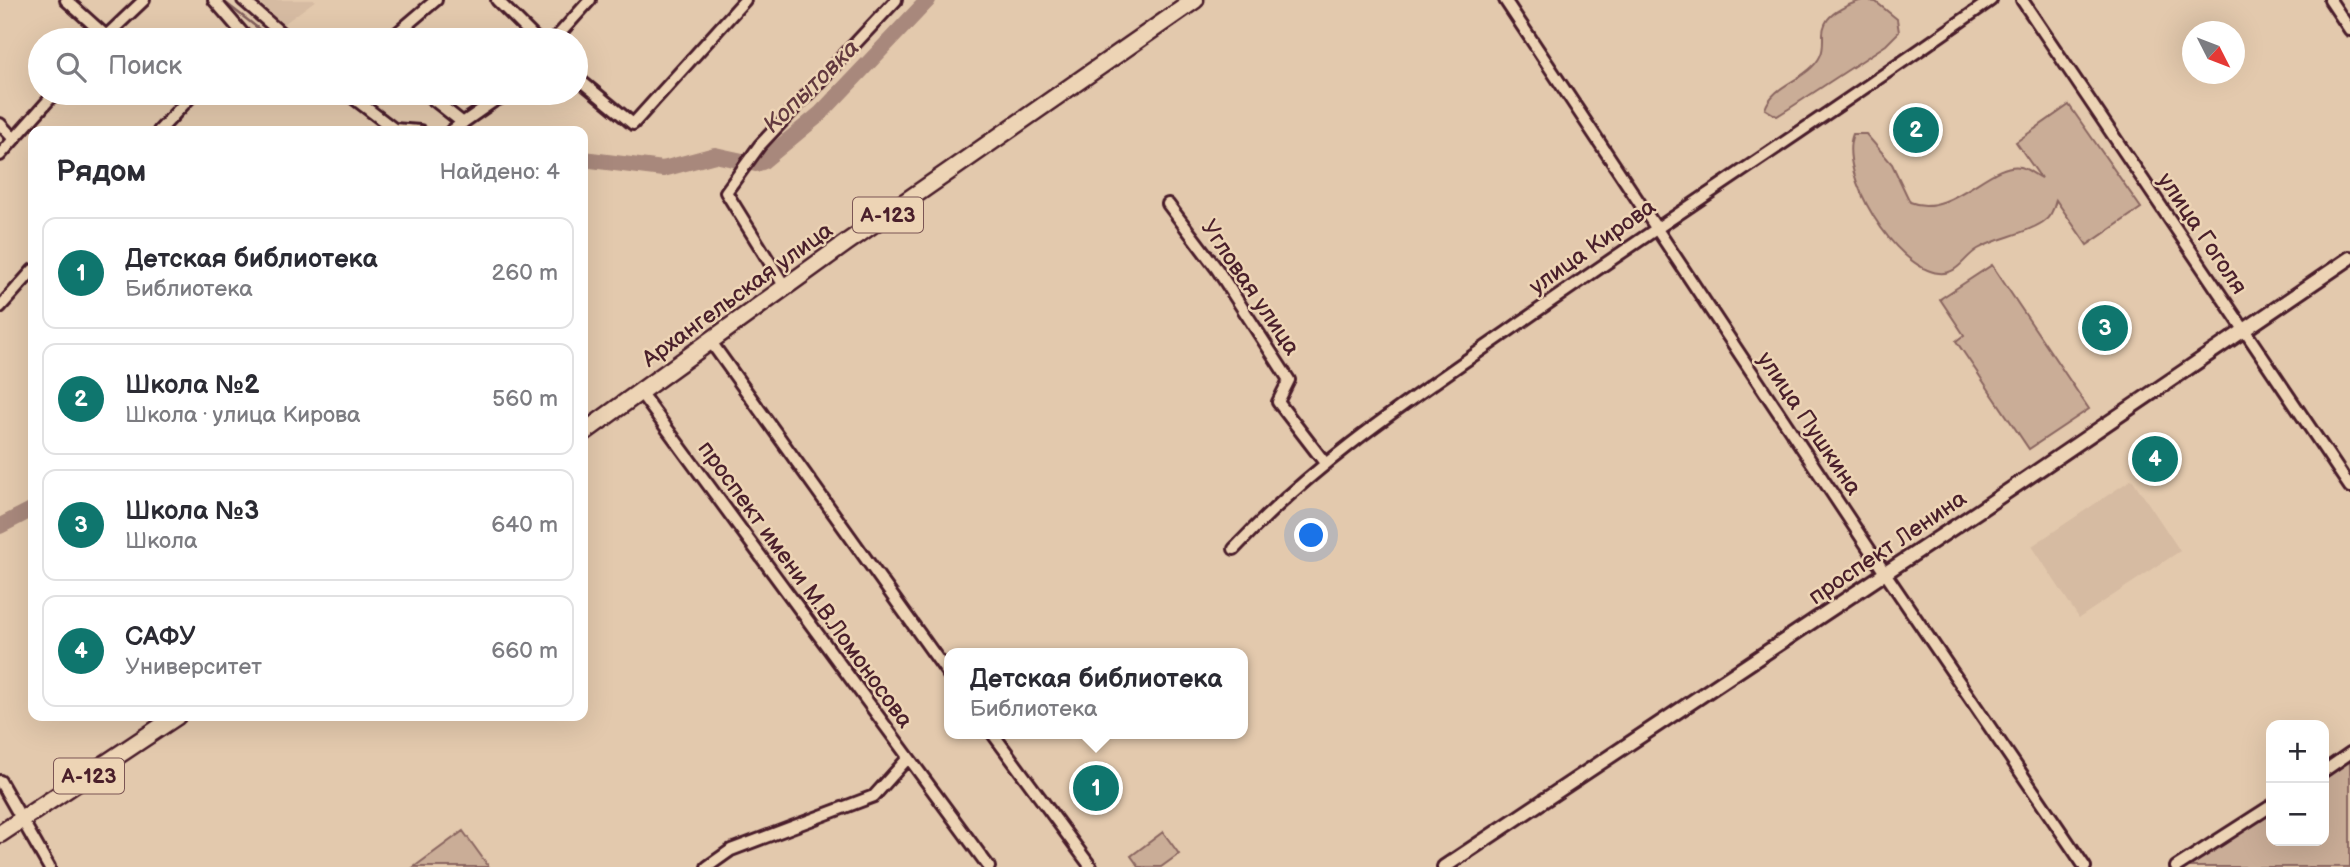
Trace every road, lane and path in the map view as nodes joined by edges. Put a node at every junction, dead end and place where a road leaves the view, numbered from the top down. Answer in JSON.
{"nodes":[{"id":1,"x":66,"y":0,"type":"edge"},
{"id":2,"x":144,"y":0,"type":"edge"},
{"id":3,"x":214,"y":0,"type":"edge"},
{"id":4,"x":243,"y":0,"type":"edge"},
{"id":5,"x":436,"y":0,"type":"edge"},
{"id":6,"x":497,"y":0,"type":"edge"},
{"id":7,"x":590,"y":0,"type":"edge"},
{"id":8,"x":745,"y":0,"type":"edge"},
{"id":9,"x":897,"y":0,"type":"edge"},
{"id":10,"x":1505,"y":0,"type":"edge"},
{"id":11,"x":1991,"y":0,"type":"edge"},
{"id":12,"x":2022,"y":0,"type":"edge"},
{"id":13,"x":2330,"y":0,"type":"edge"},
{"id":14,"x":1188,"y":2,"type":"edge"},
{"id":15,"x":94,"y":28,"type":"edge"},
{"id":16,"x":115,"y":28,"type":"edge"},
{"id":17,"x":235,"y":28,"type":"edge"},
{"id":18,"x":275,"y":28,"type":"edge"},
{"id":19,"x":406,"y":28,"type":"edge"},
{"id":20,"x":525,"y":28,"type":"edge"},
{"id":21,"x":565,"y":28,"type":"edge"},
{"id":22,"x":2350,"y":30,"type":"edge"},
{"id":23,"x":588,"y":87,"type":"edge"},
{"id":24,"x":44,"y":105,"type":"edge"},
{"id":25,"x":183,"y":105,"type":"edge"},
{"id":26,"x":363,"y":105,"type":"edge"},
{"id":27,"x":437,"y":105,"type":"edge"},
{"id":28,"x":488,"y":105,"type":"edge"},
{"id":29,"x":0,"y":124,"type":"edge"},
{"id":30,"x":164,"y":126,"type":"edge"},
{"id":31,"x":390,"y":126,"type":"edge"},
{"id":32,"x":458,"y":126,"type":"edge"},
{"id":33,"x":14,"y":139,"type":"junction"},
{"id":34,"x":0,"y":155,"type":"edge"},
{"id":35,"x":1168,"y":204,"type":"dead end"},
{"id":36,"x":1655,"y":227,"type":"junction"},
{"id":37,"x":2350,"y":258,"type":"edge"},
{"id":38,"x":28,"y":276,"type":"edge"},
{"id":39,"x":785,"y":286,"type":"junction"},
{"id":40,"x":0,"y":307,"type":"edge"},
{"id":41,"x":2243,"y":331,"type":"junction"},
{"id":42,"x":711,"y":342,"type":"junction"},
{"id":43,"x":640,"y":392,"type":"junction"},
{"id":44,"x":588,"y":429,"type":"edge"},
{"id":45,"x":1325,"y":463,"type":"junction"},
{"id":46,"x":2350,"y":487,"type":"edge"},
{"id":47,"x":1234,"y":549,"type":"dead end"},
{"id":48,"x":1885,"y":573,"type":"junction"},
{"id":49,"x":944,"y":668,"type":"edge"},
{"id":50,"x":170,"y":721,"type":"edge"},
{"id":51,"x":997,"y":739,"type":"edge"},
{"id":52,"x":2350,"y":753,"type":"edge"},
{"id":53,"x":908,"y":758,"type":"junction"},
{"id":54,"x":2329,"y":768,"type":"edge"},
{"id":55,"x":0,"y":781,"type":"edge"},
{"id":56,"x":2266,"y":809,"type":"edge"},
{"id":57,"x":23,"y":820,"type":"junction"},
{"id":58,"x":0,"y":834,"type":"edge"},
{"id":59,"x":49,"y":867,"type":"edge"},
{"id":60,"x":707,"y":867,"type":"edge"},
{"id":61,"x":989,"y":867,"type":"edge"},
{"id":62,"x":1091,"y":867,"type":"edge"},
{"id":63,"x":1444,"y":867,"type":"edge"},
{"id":64,"x":2085,"y":867,"type":"edge"},
{"id":65,"x":2176,"y":867,"type":"edge"}],
"edges":[{"from":1,"to":15,"type":"street"},
{"from":2,"to":16,"type":"street"},
{"from":3,"to":17,"type":"street"},
{"from":4,"to":18,"type":"street"},
{"from":5,"to":19,"type":"street"},
{"from":6,"to":20,"type":"street"},
{"from":7,"to":21,"type":"street"},
{"from":8,"to":23,"type":"street"},
{"from":9,"to":39,"type":"street"},
{"from":10,"to":36,"type":"street","name":"улица Пушкина"},
{"from":11,"to":36,"type":"street","name":"улица Кирова"},
{"from":12,"to":41,"type":"street","name":"улица Гоголя"},
{"from":13,"to":22,"type":"street"},
{"from":14,"to":39,"type":"main road","name":"Архангельская улица","number":"А-123"},
{"from":24,"to":33,"type":"street"},
{"from":25,"to":30,"type":"street"},
{"from":26,"to":31,"type":"street"},
{"from":27,"to":32,"type":"street"},
{"from":28,"to":32,"type":"street"},
{"from":29,"to":33,"type":"street"},
{"from":33,"to":34,"type":"street"},
{"from":35,"to":45,"type":"street","name":"Угловая улица"},
{"from":36,"to":45,"type":"street","name":"улица Кирова"},
{"from":36,"to":48,"type":"street","name":"улица Пушкина"},
{"from":37,"to":41,"type":"street","name":"проспект Ленина"},
{"from":38,"to":40,"type":"street"},
{"from":39,"to":42,"type":"main road","name":"Архангельская улица","number":"А-123"},
{"from":41,"to":46,"type":"street","name":"улица Гоголя"},
{"from":41,"to":48,"type":"street","name":"проспект Ленина"},
{"from":42,"to":43,"type":"main road","name":"Архангельская улица","number":"А-123"},
{"from":42,"to":49,"type":"street"},
{"from":43,"to":44,"type":"main road","name":"Архангельская улица","number":"А-123"},
{"from":43,"to":53,"type":"street","name":"проспект имени М.В.Ломоносова"},
{"from":45,"to":47,"type":"street","name":"улица Кирова"},
{"from":48,"to":63,"type":"street","name":"проспект Ленина"},
{"from":48,"to":64,"type":"street","name":"улица Пушкина"},
{"from":50,"to":57,"type":"main road","number":"А-123"},
{"from":51,"to":62,"type":"street"},
{"from":52,"to":54,"type":"street"},
{"from":53,"to":60,"type":"street"},
{"from":53,"to":61,"type":"street","name":"проспект имени М.В.Ломоносова"},
{"from":55,"to":57,"type":"street"},
{"from":56,"to":65,"type":"street"},
{"from":57,"to":58,"type":"main road","number":"А-123"},
{"from":57,"to":59,"type":"street"}]}
